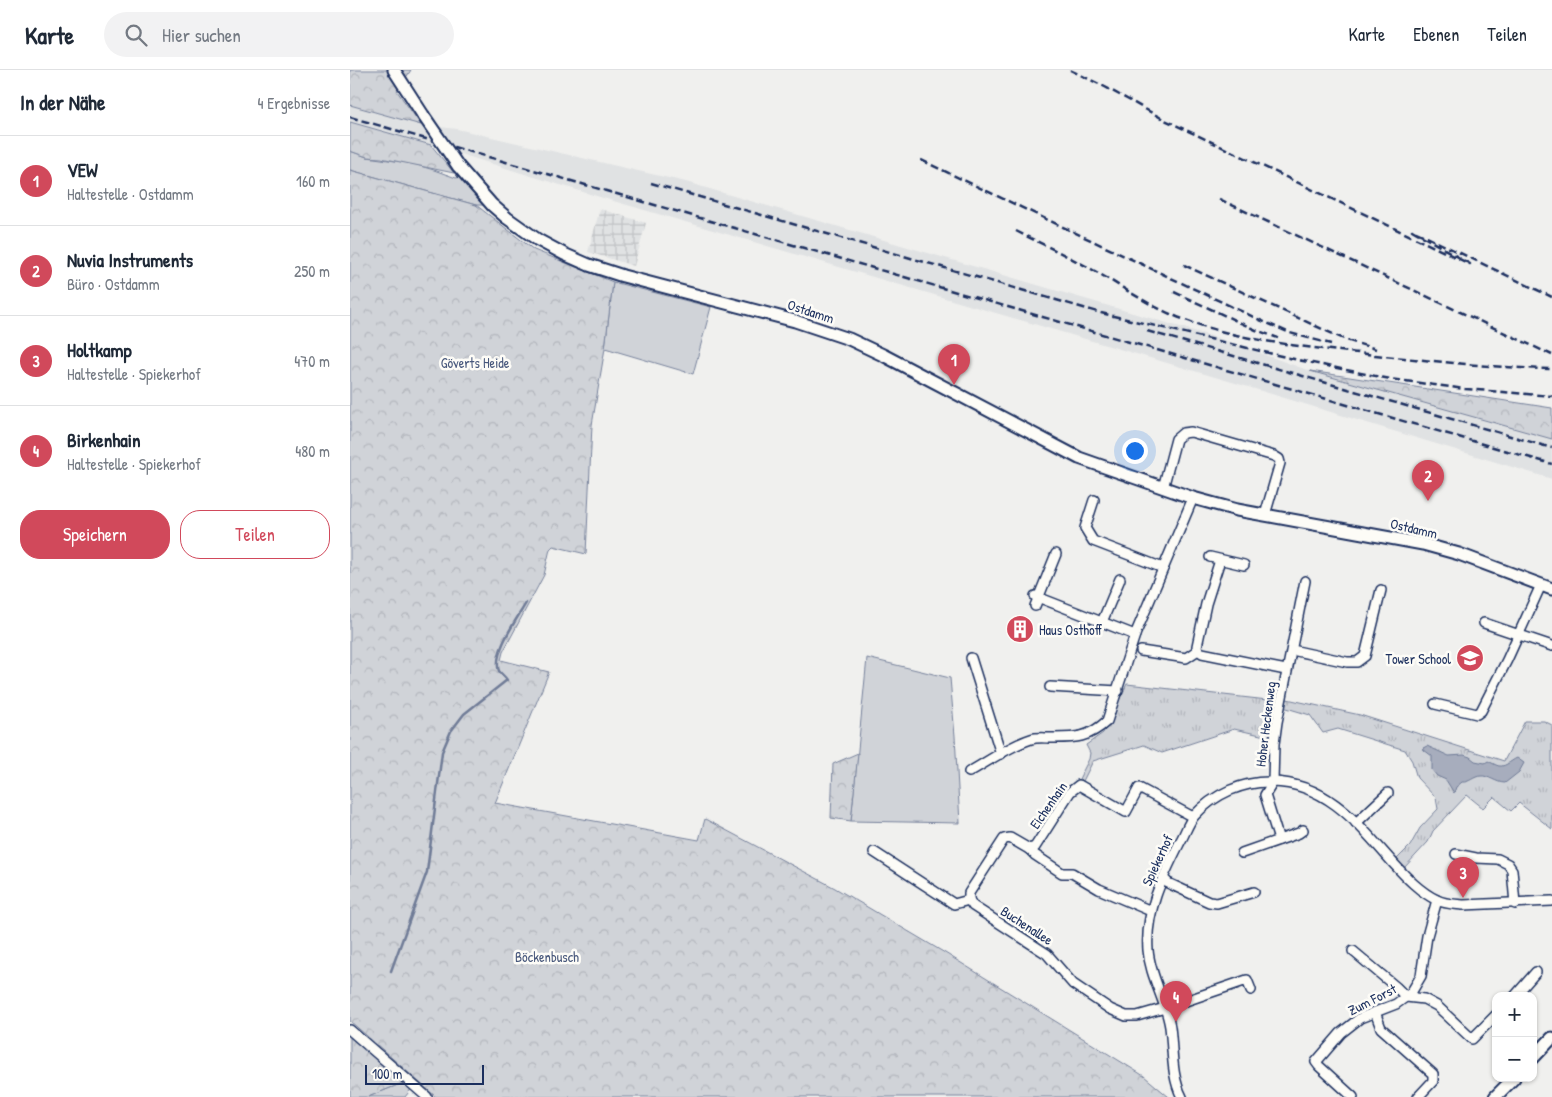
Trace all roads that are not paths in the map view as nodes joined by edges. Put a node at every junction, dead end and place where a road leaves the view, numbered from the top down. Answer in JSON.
{"nodes":[{"id":1,"x":394,"y":70,"type":"edge"},
{"id":2,"x":1163,"y":488,"type":"junction"},
{"id":3,"x":1193,"y":498,"type":"junction"},
{"id":4,"x":1094,"y":500,"type":"dead end"},
{"id":5,"x":1265,"y":515,"type":"junction"},
{"id":6,"x":1056,"y":554,"type":"dead end"},
{"id":7,"x":1210,"y":557,"type":"dead end"},
{"id":8,"x":1220,"y":560,"type":"junction"},
{"id":9,"x":1244,"y":565,"type":"dead end"},
{"id":10,"x":1164,"y":568,"type":"junction"},
{"id":11,"x":1120,"y":579,"type":"dead end"},
{"id":12,"x":1305,"y":581,"type":"dead end"},
{"id":13,"x":1546,"y":587,"type":"edge"},
{"id":14,"x":1382,"y":590,"type":"dead end"},
{"id":15,"x":1037,"y":596,"type":"junction"},
{"id":16,"x":1035,"y":606,"type":"dead end"},
{"id":17,"x":1102,"y":622,"type":"junction"},
{"id":18,"x":1484,"y":623,"type":"dead end"},
{"id":19,"x":1135,"y":635,"type":"junction"},
{"id":20,"x":1518,"y":635,"type":"junction"},
{"id":21,"x":1552,"y":646,"type":"edge"},
{"id":22,"x":1198,"y":650,"type":"junction"},
{"id":23,"x":1292,"y":650,"type":"junction"},
{"id":24,"x":1141,"y":651,"type":"dead end"},
{"id":25,"x":971,"y":658,"type":"dead end"},
{"id":26,"x":1286,"y":670,"type":"junction"},
{"id":27,"x":1050,"y":687,"type":"dead end"},
{"id":28,"x":1118,"y":691,"type":"junction"},
{"id":29,"x":1435,"y":704,"type":"dead end"},
{"id":30,"x":1001,"y":754,"type":"junction"},
{"id":31,"x":969,"y":772,"type":"dead end"},
{"id":32,"x":1273,"y":782,"type":"junction"},
{"id":33,"x":1388,"y":793,"type":"dead end"},
{"id":34,"x":1193,"y":817,"type":"junction"},
{"id":35,"x":1356,"y":823,"type":"junction"},
{"id":36,"x":1303,"y":830,"type":"dead end"},
{"id":37,"x":1280,"y":840,"type":"junction"},
{"id":38,"x":1029,"y":849,"type":"junction"},
{"id":39,"x":874,"y":852,"type":"dead end"},
{"id":40,"x":1242,"y":853,"type":"dead end"},
{"id":41,"x":1456,"y":854,"type":"dead end"},
{"id":42,"x":1163,"y":878,"type":"junction"},
{"id":43,"x":1254,"y":892,"type":"dead end"},
{"id":44,"x":969,"y":900,"type":"junction"},
{"id":45,"x":1437,"y":900,"type":"junction"},
{"id":46,"x":1552,"y":901,"type":"edge"},
{"id":47,"x":1515,"y":904,"type":"junction"},
{"id":48,"x":1151,"y":911,"type":"junction"},
{"id":49,"x":1353,"y":951,"type":"dead end"},
{"id":50,"x":1536,"y":972,"type":"dead end"},
{"id":51,"x":1251,"y":990,"type":"dead end"},
{"id":52,"x":1518,"y":992,"type":"edge"},
{"id":53,"x":1406,"y":998,"type":"junction"},
{"id":54,"x":1165,"y":1008,"type":"junction"},
{"id":55,"x":1375,"y":1012,"type":"junction"},
{"id":56,"x":1492,"y":1019,"type":"edge"},
{"id":57,"x":350,"y":1030,"type":"edge"},
{"id":58,"x":1552,"y":1038,"type":"edge"},
{"id":59,"x":1537,"y":1054,"type":"edge"},
{"id":60,"x":1510,"y":1082,"type":"edge"},
{"id":61,"x":427,"y":1097,"type":"edge"},
{"id":62,"x":1182,"y":1097,"type":"edge"},
{"id":63,"x":1353,"y":1097,"type":"edge"},
{"id":64,"x":1418,"y":1097,"type":"edge"},
{"id":65,"x":1495,"y":1097,"type":"edge"}],
"edges":[{"from":1,"to":2,"type":"street","name":"Ostdamm","bridge":true},
{"from":2,"to":3,"type":"street","name":"Ostdamm"},
{"from":2,"to":5,"type":"street"},
{"from":3,"to":5,"type":"street","name":"Ostdamm"},
{"from":3,"to":10,"type":"street"},
{"from":4,"to":10,"type":"street"},
{"from":5,"to":13,"type":"street","name":"Ostdamm"},
{"from":6,"to":15,"type":"street"},
{"from":7,"to":8,"type":"street"},
{"from":8,"to":9,"type":"street"},
{"from":8,"to":22,"type":"street"},
{"from":10,"to":19,"type":"street"},
{"from":11,"to":17,"type":"street"},
{"from":12,"to":23,"type":"street","name":"Hoher Heckenweg"},
{"from":13,"to":20,"type":"street"},
{"from":14,"to":23,"type":"street"},
{"from":15,"to":16,"type":"street"},
{"from":15,"to":17,"type":"street"},
{"from":17,"to":19,"type":"street"},
{"from":18,"to":20,"type":"street"},
{"from":19,"to":28,"type":"street"},
{"from":20,"to":21,"type":"street"},
{"from":20,"to":29,"type":"street"},
{"from":22,"to":24,"type":"street"},
{"from":22,"to":26,"type":"street","name":"Hoher Heckenweg"},
{"from":23,"to":26,"type":"street","name":"Hoher Heckenweg"},
{"from":25,"to":30,"type":"street"},
{"from":26,"to":32,"type":"street","name":"Hoher Heckenweg"},
{"from":27,"to":28,"type":"street"},
{"from":28,"to":30,"type":"street"},
{"from":30,"to":31,"type":"street"},
{"from":32,"to":34,"type":"street","name":"Spiekerhof"},
{"from":32,"to":35,"type":"street","name":"Spiekerhof"},
{"from":32,"to":37,"type":"street","name":"Hoher Heckenweg"},
{"from":33,"to":35,"type":"street"},
{"from":34,"to":38,"type":"street","name":"Eichenhain"},
{"from":34,"to":42,"type":"street","name":"Spiekerhof"},
{"from":35,"to":45,"type":"street","name":"Spiekerhof"},
{"from":36,"to":37,"type":"street"},
{"from":37,"to":40,"type":"street"},
{"from":38,"to":44,"type":"street","name":"Eichenhain"},
{"from":38,"to":48,"type":"street"},
{"from":39,"to":44,"type":"street"},
{"from":41,"to":47,"type":"street"},
{"from":42,"to":43,"type":"street"},
{"from":42,"to":48,"type":"street","name":"Spiekerhof"},
{"from":44,"to":54,"type":"street","name":"Buchenallee"},
{"from":45,"to":47,"type":"street","name":"Spiekerhof"},
{"from":45,"to":53,"type":"street","name":"Zum Forst"},
{"from":46,"to":47,"type":"street","name":"Spiekerhof"},
{"from":48,"to":54,"type":"street","name":"Spiekerhof"},
{"from":49,"to":53,"type":"street"},
{"from":50,"to":52,"type":"street"},
{"from":51,"to":54,"type":"street","name":"Buchenallee"},
{"from":53,"to":55,"type":"street","name":"Zum Forst"},
{"from":53,"to":56,"type":"street"},
{"from":54,"to":62,"type":"street","name":"Spiekerhof"},
{"from":55,"to":63,"type":"street","name":"Zum Forst"},
{"from":55,"to":64,"type":"street"},
{"from":57,"to":61,"type":"street"},
{"from":58,"to":59,"type":"street"},
{"from":60,"to":65,"type":"street"}]}
